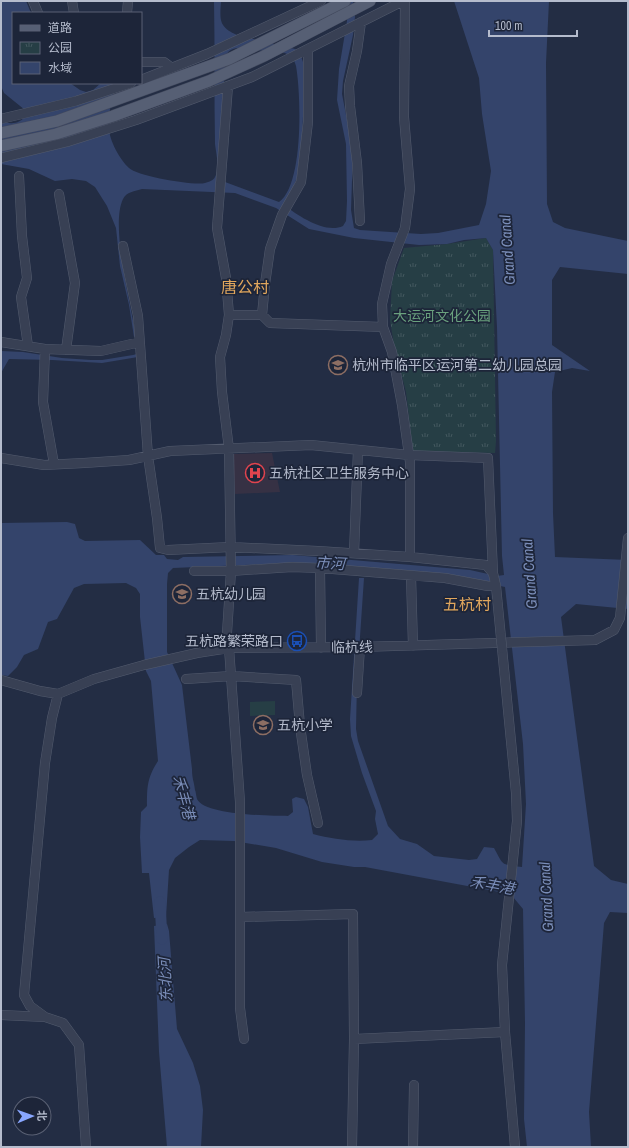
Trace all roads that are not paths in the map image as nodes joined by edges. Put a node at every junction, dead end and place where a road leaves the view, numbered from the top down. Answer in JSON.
{"nodes":[{"id":1,"x":33,"y":1,"type":"edge"},
{"id":2,"x":72,"y":1,"type":"edge"},
{"id":3,"x":128,"y":1,"type":"edge"},
{"id":4,"x":321,"y":1,"type":"edge"},
{"id":5,"x":345,"y":1,"type":"edge"},
{"id":6,"x":370,"y":1,"type":"edge"},
{"id":7,"x":404,"y":1,"type":"edge"},
{"id":8,"x":38,"y":12,"type":"edge"},
{"id":9,"x":74,"y":12,"type":"edge"},
{"id":10,"x":127,"y":12,"type":"edge"},
{"id":11,"x":354,"y":26,"type":"junction"},
{"id":12,"x":308,"y":49,"type":"junction"},
{"id":13,"x":142,"y":62,"type":"edge"},
{"id":14,"x":172,"y":68,"type":"junction"},
{"id":15,"x":142,"y":80,"type":"edge"},
{"id":16,"x":128,"y":84,"type":"edge"},
{"id":17,"x":226,"y":87,"type":"junction"},
{"id":18,"x":1,"y":119,"type":"edge"},
{"id":19,"x":1,"y":133,"type":"edge"},
{"id":20,"x":1,"y":146,"type":"edge"},
{"id":21,"x":1,"y":158,"type":"edge"},
{"id":22,"x":19,"y":176,"type":"dead end"},
{"id":23,"x":59,"y":194,"type":"dead end"},
{"id":24,"x":360,"y":221,"type":"dead end"},
{"id":25,"x":123,"y":246,"type":"dead end"},
{"id":26,"x":229,"y":315,"type":"junction"},
{"id":27,"x":262,"y":315,"type":"junction"},
{"id":28,"x":383,"y":327,"type":"junction"},
{"id":29,"x":1,"y":342,"type":"edge"},
{"id":30,"x":140,"y":342,"type":"junction"},
{"id":31,"x":28,"y":346,"type":"junction"},
{"id":32,"x":45,"y":349,"type":"junction"},
{"id":33,"x":66,"y":350,"type":"junction"},
{"id":34,"x":229,"y":449,"type":"junction"},
{"id":35,"x":358,"y":450,"type":"junction"},
{"id":36,"x":409,"y":455,"type":"junction"},
{"id":37,"x":148,"y":456,"type":"junction"},
{"id":38,"x":1,"y":458,"type":"edge"},
{"id":39,"x":54,"y":464,"type":"junction"},
{"id":40,"x":628,"y":538,"type":"edge"},
{"id":41,"x":230,"y":548,"type":"junction"},
{"id":42,"x":354,"y":553,"type":"junction"},
{"id":43,"x":410,"y":557,"type":"junction"},
{"id":44,"x":320,"y":568,"type":"junction"},
{"id":45,"x":194,"y":571,"type":"dead end"},
{"id":46,"x":231,"y":571,"type":"junction"},
{"id":47,"x":493,"y":573,"type":"junction"},
{"id":48,"x":411,"y":576,"type":"junction"},
{"id":49,"x":496,"y":585,"type":"junction"},
{"id":50,"x":413,"y":646,"type":"junction"},
{"id":51,"x":506,"y":646,"type":"junction"},
{"id":52,"x":357,"y":647,"type":"junction"},
{"id":53,"x":229,"y":648,"type":"junction"},
{"id":54,"x":321,"y":648,"type":"junction"},
{"id":55,"x":231,"y":676,"type":"junction"},
{"id":56,"x":186,"y":679,"type":"dead end"},
{"id":57,"x":1,"y":680,"type":"edge"},
{"id":58,"x":357,"y":692,"type":"dead end"},
{"id":59,"x":58,"y":694,"type":"junction"},
{"id":60,"x":318,"y":823,"type":"dead end"},
{"id":61,"x":240,"y":916,"type":"junction"},
{"id":62,"x":1,"y":1015,"type":"edge"},
{"id":63,"x":45,"y":1017,"type":"junction"},
{"id":64,"x":505,"y":1032,"type":"junction"},
{"id":65,"x":244,"y":1038,"type":"dead end"},
{"id":66,"x":354,"y":1039,"type":"junction"},
{"id":67,"x":414,"y":1085,"type":"dead end"},
{"id":68,"x":86,"y":1147,"type":"edge"},
{"id":69,"x":352,"y":1147,"type":"edge"},
{"id":70,"x":413,"y":1147,"type":"edge"},
{"id":71,"x":515,"y":1147,"type":"edge"}],
"edges":[{"from":1,"to":8,"type":"street"},
{"from":2,"to":9,"type":"street"},
{"from":3,"to":10,"type":"street"},
{"from":4,"to":14,"type":"street"},
{"from":5,"to":19,"type":"main road"},
{"from":6,"to":20,"type":"main road"},
{"from":7,"to":11,"type":"street"},
{"from":7,"to":28,"type":"street"},
{"from":11,"to":12,"type":"street"},
{"from":11,"to":24,"type":"street"},
{"from":12,"to":17,"type":"street"},
{"from":12,"to":27,"type":"street"},
{"from":13,"to":14,"type":"street"},
{"from":14,"to":15,"type":"street"},
{"from":16,"to":18,"type":"street"},
{"from":17,"to":21,"type":"street"},
{"from":17,"to":26,"type":"street"},
{"from":22,"to":31,"type":"street"},
{"from":23,"to":33,"type":"street"},
{"from":25,"to":30,"type":"street"},
{"from":26,"to":27,"type":"street"},
{"from":26,"to":34,"type":"street"},
{"from":27,"to":28,"type":"street"},
{"from":28,"to":36,"type":"street"},
{"from":29,"to":31,"type":"street"},
{"from":30,"to":33,"type":"street"},
{"from":30,"to":37,"type":"street"},
{"from":31,"to":32,"type":"street"},
{"from":32,"to":33,"type":"street"},
{"from":32,"to":39,"type":"street"},
{"from":34,"to":35,"type":"street"},
{"from":34,"to":37,"type":"street"},
{"from":34,"to":41,"type":"street"},
{"from":35,"to":36,"type":"street"},
{"from":35,"to":42,"type":"street"},
{"from":36,"to":43,"type":"street"},
{"from":36,"to":47,"type":"street"},
{"from":37,"to":39,"type":"street"},
{"from":37,"to":41,"type":"street"},
{"from":38,"to":39,"type":"street"},
{"from":40,"to":51,"type":"street","name":"临杭线"},
{"from":41,"to":42,"type":"street"},
{"from":41,"to":46,"type":"street"},
{"from":42,"to":43,"type":"street"},
{"from":43,"to":47,"type":"street"},
{"from":44,"to":46,"type":"street"},
{"from":44,"to":48,"type":"street"},
{"from":44,"to":54,"type":"street"},
{"from":45,"to":46,"type":"street"},
{"from":46,"to":53,"type":"street"},
{"from":47,"to":49,"type":"street"},
{"from":48,"to":49,"type":"street"},
{"from":48,"to":50,"type":"street"},
{"from":49,"to":51,"type":"street","bridge":true},
{"from":50,"to":51,"type":"street","name":"临杭线"},
{"from":50,"to":52,"type":"street","name":"临杭线"},
{"from":51,"to":64,"type":"street"},
{"from":52,"to":54,"type":"street","name":"临杭线"},
{"from":52,"to":58,"type":"street"},
{"from":53,"to":54,"type":"street","name":"临杭线"},
{"from":53,"to":55,"type":"street"},
{"from":53,"to":59,"type":"street","name":"临杭线"},
{"from":55,"to":56,"type":"street"},
{"from":55,"to":60,"type":"street"},
{"from":55,"to":61,"type":"street"},
{"from":57,"to":59,"type":"street"},
{"from":59,"to":63,"type":"street"},
{"from":61,"to":65,"type":"street"},
{"from":61,"to":66,"type":"street"},
{"from":62,"to":63,"type":"street"},
{"from":63,"to":68,"type":"street"},
{"from":64,"to":66,"type":"street"},
{"from":64,"to":71,"type":"street"},
{"from":66,"to":69,"type":"street"},
{"from":67,"to":70,"type":"street"}]}
